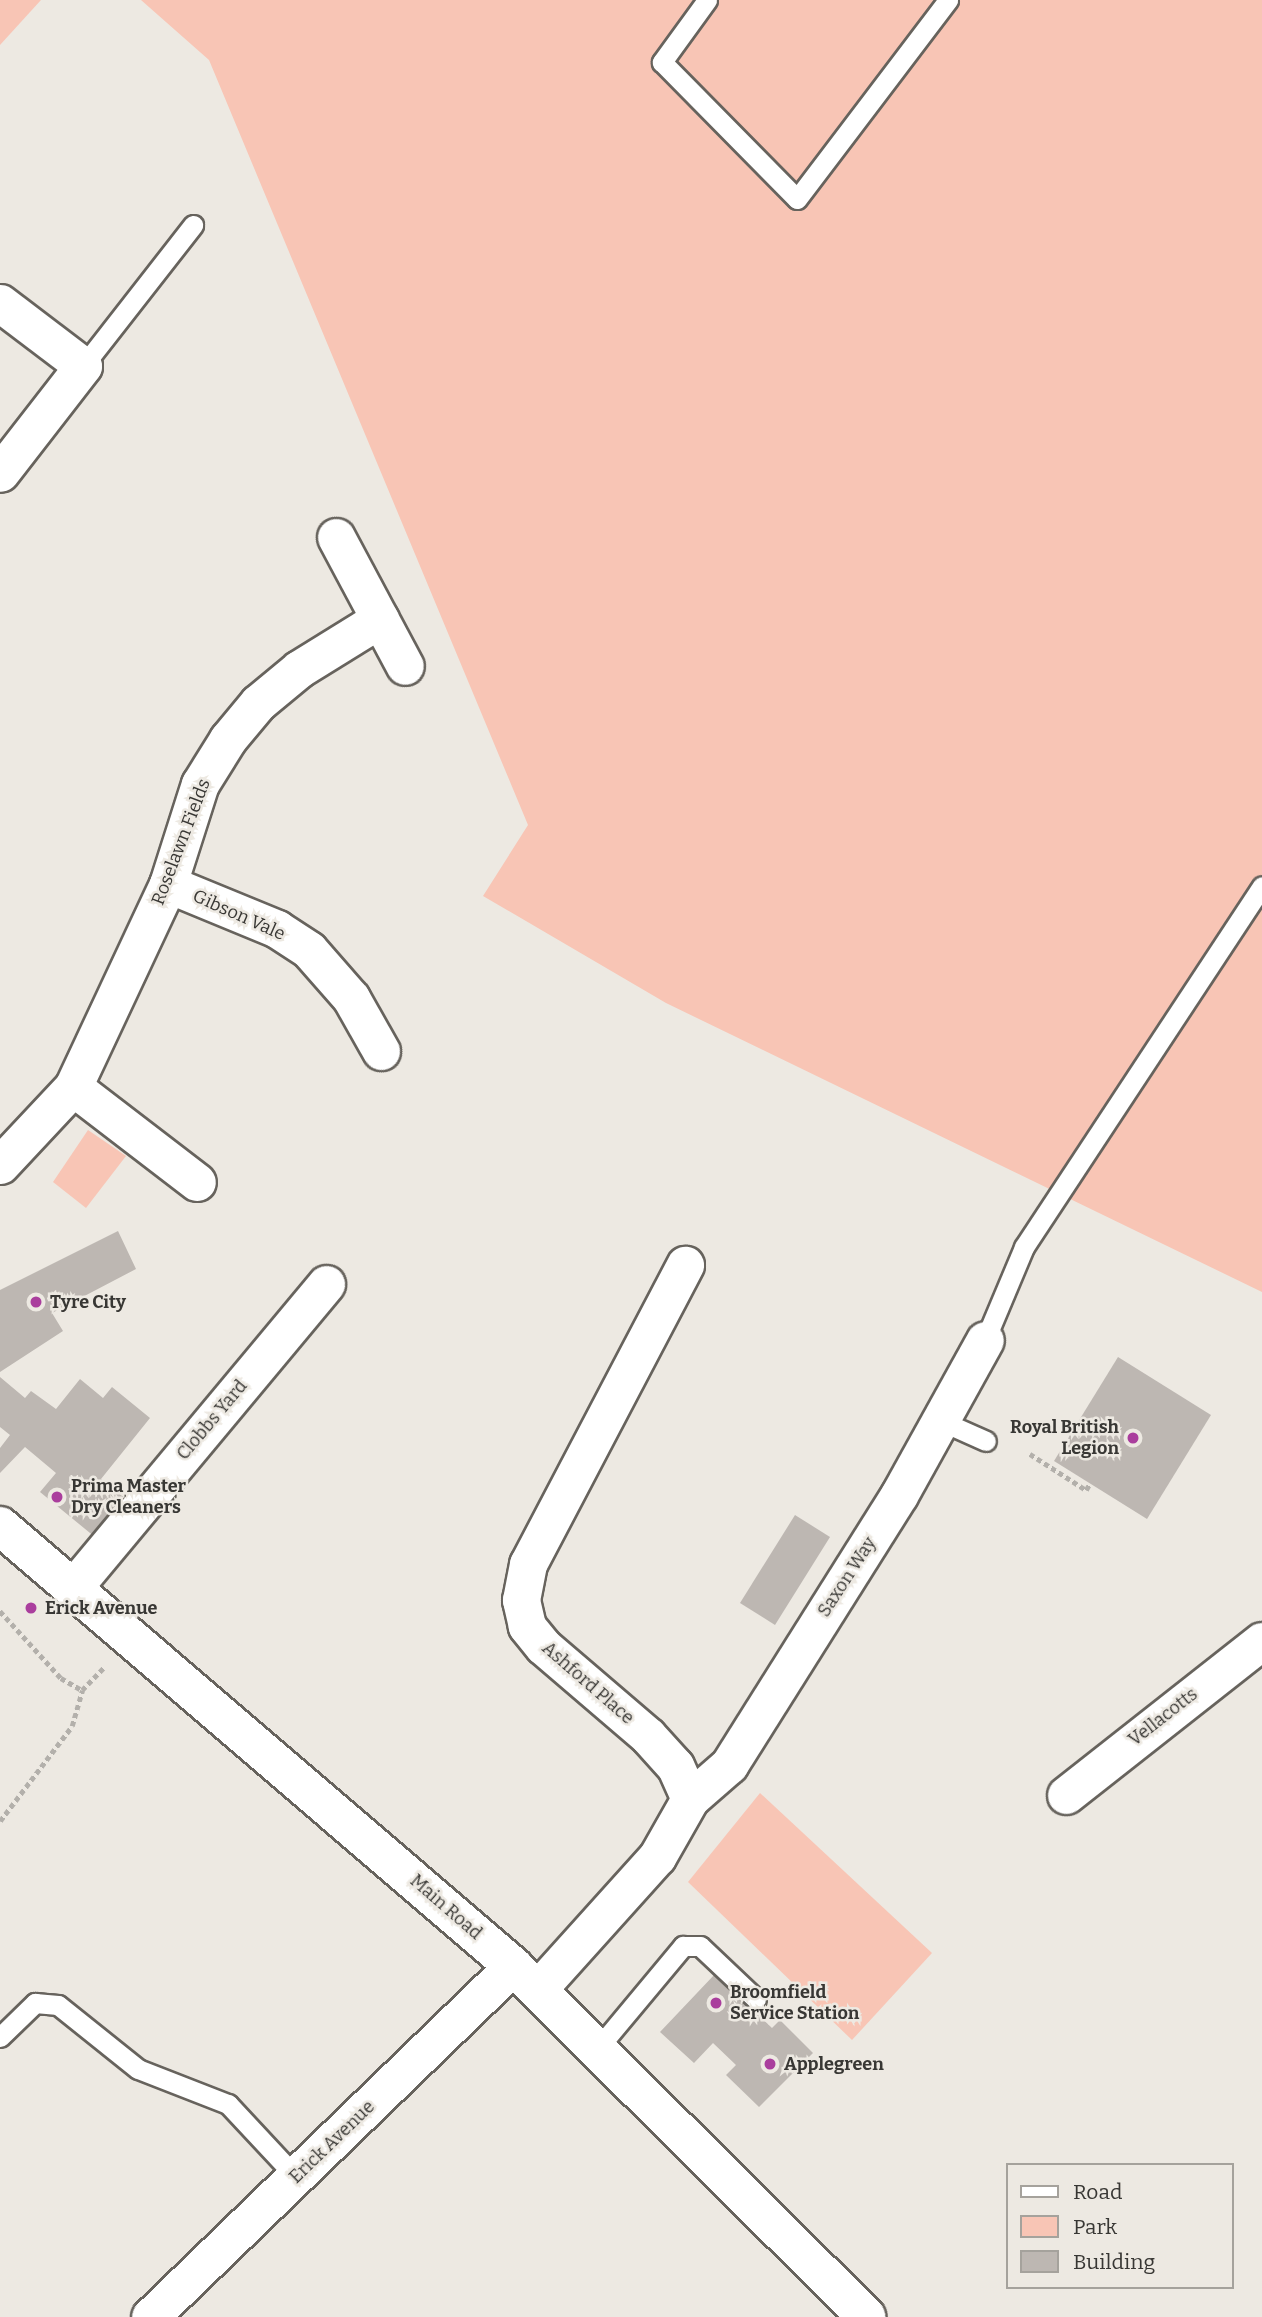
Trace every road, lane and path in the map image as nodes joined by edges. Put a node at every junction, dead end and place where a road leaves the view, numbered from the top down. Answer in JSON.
{"nodes":[{"id":1,"x":707,"y":0,"type":"edge"},
{"id":2,"x":948,"y":0,"type":"edge"},
{"id":3,"x":193,"y":225,"type":"dead end"},
{"id":4,"x":0,"y":303,"type":"edge"},
{"id":5,"x":83,"y":366,"type":"junction"},
{"id":6,"x":0,"y":473,"type":"edge"},
{"id":7,"x":336,"y":537,"type":"dead end"},
{"id":8,"x":380,"y":619,"type":"junction"},
{"id":9,"x":405,"y":666,"type":"dead end"},
{"id":10,"x":168,"y":884,"type":"junction"},
{"id":11,"x":1262,"y":886,"type":"edge"},
{"id":12,"x":380,"y":1051,"type":"dead end"},
{"id":13,"x":73,"y":1087,"type":"junction"},
{"id":14,"x":0,"y":1165,"type":"edge"},
{"id":15,"x":197,"y":1182,"type":"dead end"},
{"id":16,"x":685,"y":1265,"type":"dead end"},
{"id":17,"x":326,"y":1284,"type":"dead end"},
{"id":18,"x":985,"y":1340,"type":"joint"},
{"id":19,"x":942,"y":1421,"type":"junction"},
{"id":20,"x":985,"y":1441,"type":"dead end"},
{"id":21,"x":1030,"y":1454,"type":"dead end"},
{"id":22,"x":1090,"y":1483,"type":"dead end"},
{"id":23,"x":0,"y":1526,"type":"edge"},
{"id":24,"x":72,"y":1589,"type":"junction"},
{"id":25,"x":0,"y":1611,"type":"edge"},
{"id":26,"x":1262,"y":1641,"type":"edge"},
{"id":27,"x":129,"y":1642,"type":"junction"},
{"id":28,"x":82,"y":1690,"type":"junction"},
{"id":29,"x":1066,"y":1795,"type":"dead end"},
{"id":30,"x":690,"y":1799,"type":"junction"},
{"id":31,"x":0,"y":1821,"type":"edge"},
{"id":32,"x":525,"y":1978,"type":"junction"},
{"id":33,"x":756,"y":1999,"type":"dead end"},
{"id":34,"x":0,"y":2037,"type":"edge"},
{"id":35,"x":598,"y":2048,"type":"junction"},
{"id":36,"x":296,"y":2177,"type":"junction"},
{"id":37,"x":150,"y":2317,"type":"edge"},
{"id":38,"x":866,"y":2317,"type":"edge"}],
"edges":[{"from":1,"to":2,"type":"lane"},
{"from":3,"to":5,"type":"lane"},
{"from":4,"to":5,"type":"street"},
{"from":5,"to":6,"type":"street"},
{"from":7,"to":8,"type":"street"},
{"from":8,"to":9,"type":"street"},
{"from":8,"to":10,"type":"street","name":"Roselawn Fields"},
{"from":10,"to":12,"type":"street","name":"Gibson Vale"},
{"from":10,"to":13,"type":"street","name":"Roselawn Fields"},
{"from":11,"to":18,"type":"lane"},
{"from":13,"to":14,"type":"street","name":"Roselawn Fields"},
{"from":13,"to":15,"type":"street"},
{"from":16,"to":30,"type":"street","name":"Ashford Place"},
{"from":17,"to":24,"type":"street","name":"Clobbs Yard"},
{"from":18,"to":19,"type":"street","name":"Saxon Way"},
{"from":19,"to":20,"type":"lane"},
{"from":19,"to":30,"type":"street","name":"Saxon Way"},
{"from":21,"to":22,"type":"path"},
{"from":23,"to":24,"type":"main road","name":"Main Road"},
{"from":24,"to":27,"type":"main road","name":"Main Road"},
{"from":25,"to":28,"type":"path"},
{"from":26,"to":29,"type":"street","name":"Vellacotts"},
{"from":27,"to":28,"type":"path"},
{"from":27,"to":32,"type":"main road","name":"Main Road"},
{"from":28,"to":31,"type":"path"},
{"from":30,"to":32,"type":"street"},
{"from":32,"to":35,"type":"main road","name":"Main Road"},
{"from":32,"to":36,"type":"street","name":"Erick Avenue"},
{"from":33,"to":35,"type":"lane"},
{"from":34,"to":36,"type":"lane"},
{"from":35,"to":38,"type":"main road","name":"Main Road"},
{"from":36,"to":37,"type":"street","name":"Erick Avenue"}]}
